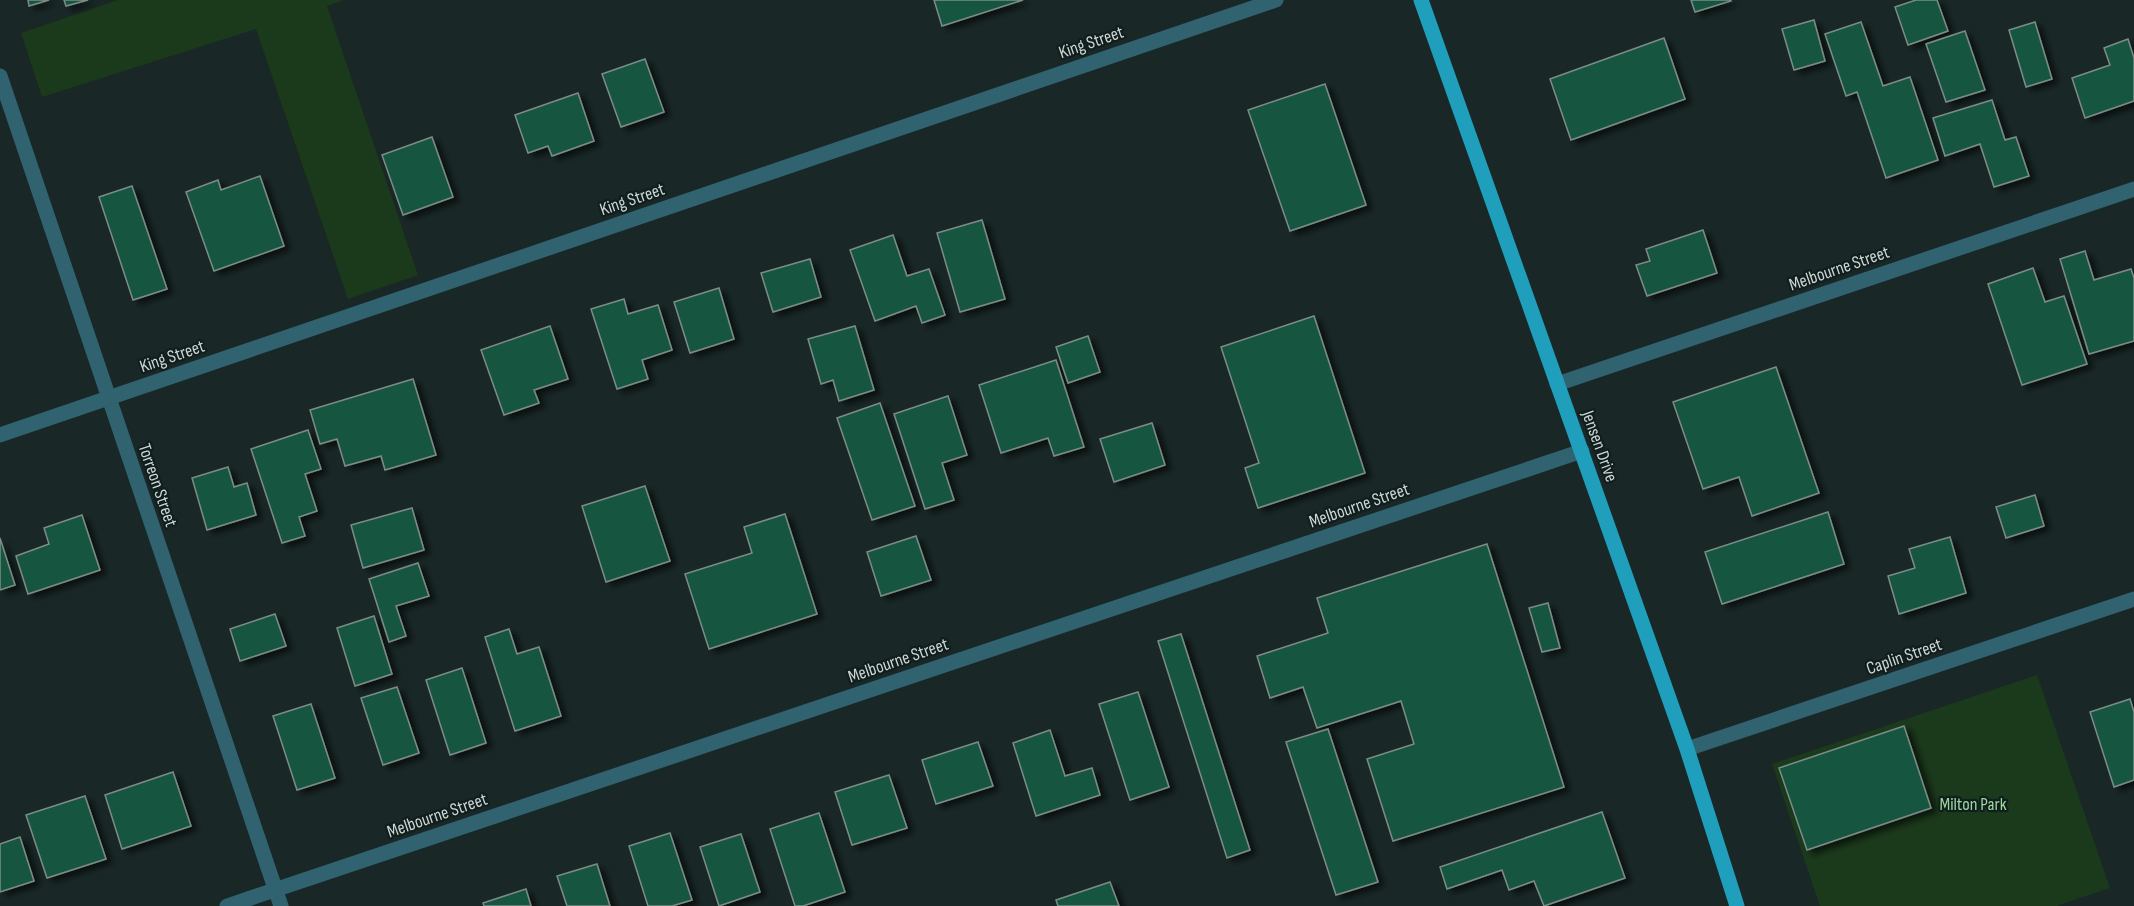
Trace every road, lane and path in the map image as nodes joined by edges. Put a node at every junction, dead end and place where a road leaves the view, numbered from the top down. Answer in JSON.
{"nodes":[{"id":1,"x":1276,"y":0,"type":"edge"},
{"id":2,"x":1421,"y":0,"type":"edge"},
{"id":3,"x":0,"y":76,"type":"edge"},
{"id":4,"x":2134,"y":189,"type":"edge"},
{"id":5,"x":1557,"y":384,"type":"junction"},
{"id":6,"x":109,"y":399,"type":"junction"},
{"id":7,"x":0,"y":435,"type":"edge"},
{"id":8,"x":1582,"y":451,"type":"junction"},
{"id":9,"x":2134,"y":599,"type":"edge"},
{"id":10,"x":1687,"y":749,"type":"junction"},
{"id":11,"x":276,"y":890,"type":"junction"},
{"id":12,"x":227,"y":906,"type":"edge"},
{"id":13,"x":281,"y":906,"type":"edge"},
{"id":14,"x":1737,"y":906,"type":"edge"}],
"edges":[{"from":1,"to":6,"type":"street","name":"King Street"},
{"from":2,"to":5,"type":"main road","name":"Jensen Drive"},
{"from":3,"to":6,"type":"street","name":"Torreon Street"},
{"from":4,"to":5,"type":"street","name":"Melbourne Street"},
{"from":5,"to":8,"type":"main road","name":"Jensen Drive"},
{"from":6,"to":7,"type":"street","name":"King Street"},
{"from":6,"to":11,"type":"street","name":"Torreon Street"},
{"from":8,"to":10,"type":"main road","name":"Jensen Drive"},
{"from":8,"to":11,"type":"street","name":"Melbourne Street"},
{"from":9,"to":10,"type":"street","name":"Caplin Street"},
{"from":10,"to":14,"type":"main road","name":"Jensen Drive"},
{"from":11,"to":12,"type":"street","name":"Melbourne Street"},
{"from":11,"to":13,"type":"street","name":"Torreon Street"}]}
